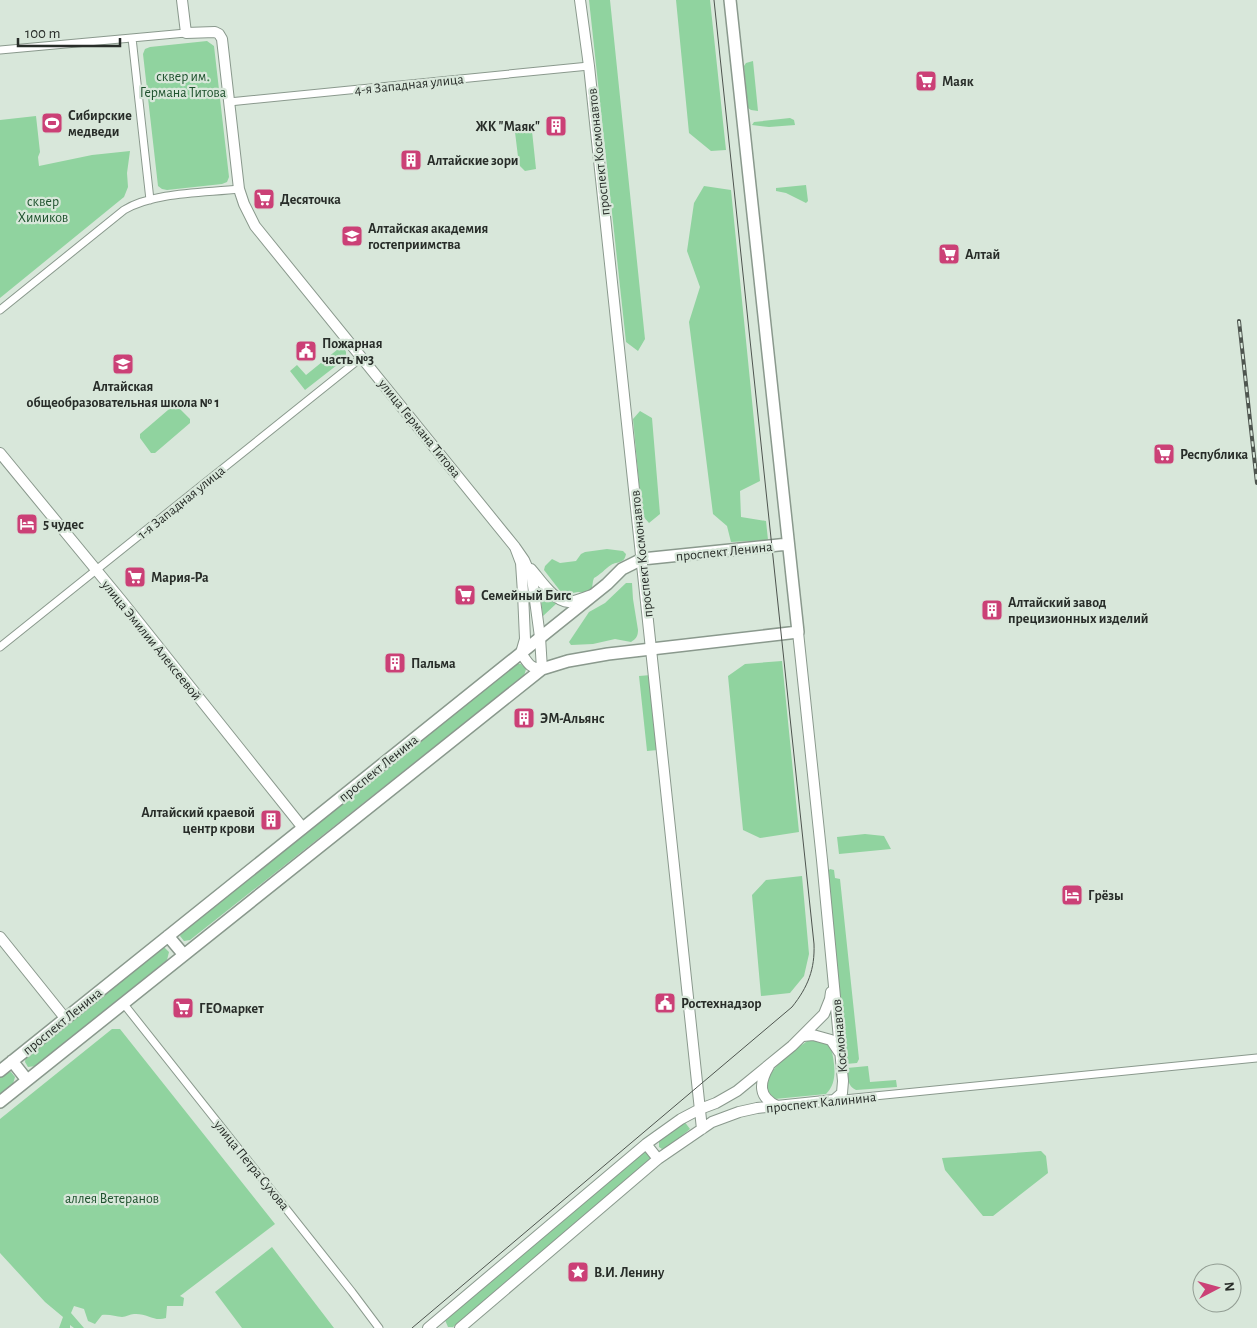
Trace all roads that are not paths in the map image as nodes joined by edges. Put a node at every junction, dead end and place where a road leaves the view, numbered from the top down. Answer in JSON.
{"nodes":[{"id":1,"x":182,"y":0,"type":"edge"},
{"id":2,"x":580,"y":0,"type":"edge"},
{"id":3,"x":730,"y":0,"type":"edge"},
{"id":4,"x":186,"y":33,"type":"junction"},
{"id":5,"x":132,"y":38,"type":"junction"},
{"id":6,"x":0,"y":50,"type":"edge"},
{"id":7,"x":589,"y":66,"type":"junction"},
{"id":8,"x":229,"y":102,"type":"junction"},
{"id":9,"x":239,"y":189,"type":"junction"},
{"id":10,"x":150,"y":200,"type":"junction"},
{"id":11,"x":0,"y":310,"type":"edge"},
{"id":12,"x":362,"y":357,"type":"junction"},
{"id":13,"x":0,"y":453,"type":"edge"},
{"id":14,"x":788,"y":544,"type":"junction"},
{"id":15,"x":515,"y":547,"type":"junction"},
{"id":16,"x":642,"y":559,"type":"junction"},
{"id":17,"x":524,"y":560,"type":"junction"},
{"id":18,"x":96,"y":570,"type":"junction"},
{"id":19,"x":595,"y":593,"type":"junction"},
{"id":20,"x":798,"y":632,"type":"junction"},
{"id":21,"x":540,"y":637,"type":"junction"},
{"id":22,"x":0,"y":647,"type":"edge"},
{"id":23,"x":651,"y":649,"type":"junction"},
{"id":24,"x":521,"y":653,"type":"junction"},
{"id":25,"x":542,"y":669,"type":"junction"},
{"id":26,"x":303,"y":828,"type":"junction"},
{"id":27,"x":0,"y":936,"type":"edge"},
{"id":28,"x":168,"y":936,"type":"junction"},
{"id":29,"x":184,"y":955,"type":"junction"},
{"id":30,"x":832,"y":969,"type":"junction"},
{"id":31,"x":123,"y":1003,"type":"junction"},
{"id":32,"x":65,"y":1018,"type":"junction"},
{"id":33,"x":803,"y":1036,"type":"junction"},
{"id":34,"x":840,"y":1055,"type":"junction"},
{"id":35,"x":1257,"y":1058,"type":"edge"},
{"id":36,"x":12,"y":1061,"type":"junction"},
{"id":37,"x":771,"y":1063,"type":"junction"},
{"id":38,"x":0,"y":1071,"type":"edge"},
{"id":39,"x":28,"y":1080,"type":"junction"},
{"id":40,"x":834,"y":1100,"type":"junction"},
{"id":41,"x":0,"y":1102,"type":"edge"},
{"id":42,"x":777,"y":1106,"type":"junction"},
{"id":43,"x":700,"y":1109,"type":"junction"},
{"id":44,"x":702,"y":1129,"type":"junction"},
{"id":45,"x":646,"y":1144,"type":"junction"},
{"id":46,"x":658,"y":1159,"type":"junction"},
{"id":47,"x":379,"y":1328,"type":"edge"},
{"id":48,"x":428,"y":1328,"type":"edge"},
{"id":49,"x":460,"y":1328,"type":"edge"}],
"edges":[{"from":1,"to":4,"type":"street"},
{"from":2,"to":7,"type":"street","name":"проспект Космонавтов"},
{"from":3,"to":14,"type":"main road"},
{"from":4,"to":5,"type":"street","name":"улица Германа Титова"},
{"from":4,"to":8,"type":"street","name":"улица Германа Титова"},
{"from":5,"to":6,"type":"street","name":"улица Германа Титова"},
{"from":5,"to":10,"type":"street"},
{"from":7,"to":8,"type":"street","name":"4-я Западная улица"},
{"from":7,"to":16,"type":"street","name":"проспект Космонавтов"},
{"from":8,"to":9,"type":"street","name":"улица Германа Титова"},
{"from":9,"to":10,"type":"street"},
{"from":9,"to":12,"type":"street","name":"улица Германа Титова"},
{"from":10,"to":11,"type":"street"},
{"from":12,"to":15,"type":"street","name":"улица Германа Титова"},
{"from":12,"to":18,"type":"street","name":"1-я Западная улица"},
{"from":13,"to":18,"type":"street","name":"улица Эмилии Алексеевой"},
{"from":14,"to":16,"type":"main road","name":"проспект Ленина"},
{"from":14,"to":20,"type":"main road"},
{"from":15,"to":17,"type":"street","name":"улица Германа Титова"},
{"from":15,"to":24,"type":"street"},
{"from":16,"to":19,"type":"main road","name":"проспект Ленина"},
{"from":16,"to":23,"type":"street","name":"проспект Космонавтов"},
{"from":17,"to":19,"type":"street"},
{"from":17,"to":21,"type":"street"},
{"from":18,"to":22,"type":"street","name":"1-я Западная улица"},
{"from":18,"to":26,"type":"street","name":"улица Эмилии Алексеевой"},
{"from":19,"to":21,"type":"main road","name":"проспект Ленина"},
{"from":20,"to":23,"type":"main road","name":"проспект Ленина"},
{"from":20,"to":30,"type":"street"},
{"from":21,"to":24,"type":"main road","name":"проспект Ленина"},
{"from":21,"to":25,"type":"street"},
{"from":23,"to":25,"type":"main road","name":"проспект Ленина"},
{"from":23,"to":43,"type":"street","name":"проспект Космонавтов"},
{"from":24,"to":25,"type":"street"},
{"from":24,"to":26,"type":"main road","name":"проспект Ленина"},
{"from":25,"to":29,"type":"main road","name":"проспект Ленина"},
{"from":26,"to":28,"type":"main road","name":"проспект Ленина"},
{"from":27,"to":32,"type":"street"},
{"from":28,"to":29,"type":"main road"},
{"from":28,"to":32,"type":"main road","name":"проспект Ленина"},
{"from":29,"to":31,"type":"main road","name":"проспект Ленина"},
{"from":30,"to":33,"type":"street"},
{"from":30,"to":34,"type":"street","name":"Космонавтов"},
{"from":31,"to":39,"type":"main road","name":"проспект Ленина"},
{"from":31,"to":47,"type":"street","name":"улица Петра Сухова"},
{"from":32,"to":36,"type":"main road","name":"проспект Ленина"},
{"from":33,"to":34,"type":"street"},
{"from":33,"to":37,"type":"street"},
{"from":34,"to":40,"type":"street","name":"Космонавтов"},
{"from":35,"to":40,"type":"street","name":"проспект Калинина"},
{"from":36,"to":38,"type":"main road","name":"проспект Ленина"},
{"from":36,"to":39,"type":"main road"},
{"from":37,"to":42,"type":"street"},
{"from":37,"to":43,"type":"street"},
{"from":39,"to":41,"type":"main road","name":"проспект Ленина"},
{"from":40,"to":42,"type":"street","name":"проспект Калинина"},
{"from":42,"to":44,"type":"street","name":"проспект Калинина"},
{"from":43,"to":44,"type":"street","name":"проспект Космонавтов"},
{"from":43,"to":45,"type":"street"},
{"from":44,"to":46,"type":"street","name":"проспект Калинина"},
{"from":45,"to":46,"type":"street"},
{"from":45,"to":48,"type":"street"},
{"from":46,"to":49,"type":"street","name":"проспект Калинина"}]}
